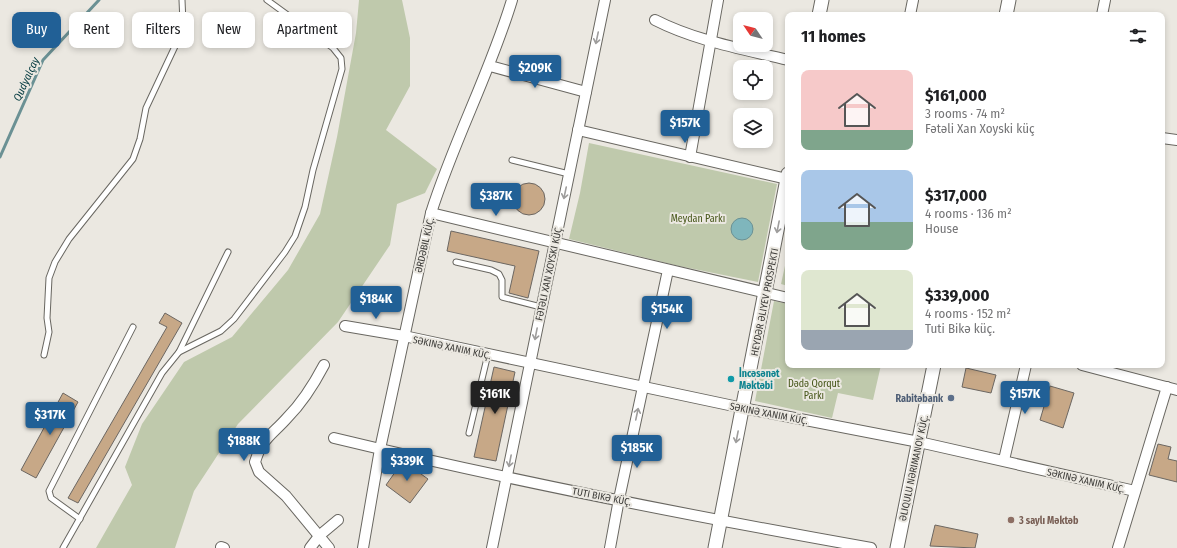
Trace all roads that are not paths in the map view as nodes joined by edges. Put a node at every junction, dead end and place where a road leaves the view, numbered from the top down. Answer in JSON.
{"nodes":[{"id":1,"x":182,"y":0,"type":"edge"},
{"id":2,"x":267,"y":0,"type":"edge"},
{"id":3,"x":512,"y":0,"type":"edge"},
{"id":4,"x":605,"y":0,"type":"edge"},
{"id":5,"x":718,"y":0,"type":"edge"},
{"id":6,"x":822,"y":0,"type":"edge"},
{"id":7,"x":913,"y":0,"type":"edge"},
{"id":8,"x":1009,"y":0,"type":"edge"},
{"id":9,"x":1105,"y":0,"type":"edge"},
{"id":10,"x":820,"y":12,"type":"edge"},
{"id":11,"x":911,"y":12,"type":"edge"},
{"id":12,"x":1007,"y":12,"type":"edge"},
{"id":13,"x":1103,"y":12,"type":"edge"},
{"id":14,"x":655,"y":20,"type":"dead end"},
{"id":15,"x":711,"y":42,"type":"junction"},
{"id":16,"x":785,"y":59,"type":"edge"},
{"id":17,"x":490,"y":66,"type":"junction"},
{"id":18,"x":586,"y":92,"type":"junction"},
{"id":19,"x":578,"y":130,"type":"junction"},
{"id":20,"x":1165,"y":138,"type":"edge"},
{"id":21,"x":1177,"y":140,"type":"edge"},
{"id":22,"x":690,"y":156,"type":"junction"},
{"id":23,"x":512,"y":160,"type":"dead end"},
{"id":24,"x":569,"y":174,"type":"junction"},
{"id":25,"x":785,"y":176,"type":"edge"},
{"id":26,"x":785,"y":193,"type":"edge"},
{"id":27,"x":431,"y":212,"type":"junction"},
{"id":28,"x":554,"y":242,"type":"junction"},
{"id":29,"x":228,"y":252,"type":"dead end"},
{"id":30,"x":456,"y":262,"type":"dead end"},
{"id":31,"x":668,"y":270,"type":"junction"},
{"id":32,"x":766,"y":293,"type":"junction"},
{"id":33,"x":785,"y":297,"type":"edge"},
{"id":34,"x":541,"y":307,"type":"junction"},
{"id":35,"x":345,"y":326,"type":"dead end"},
{"id":36,"x":133,"y":327,"type":"dead end"},
{"id":37,"x":404,"y":336,"type":"junction"},
{"id":38,"x":179,"y":352,"type":"junction"},
{"id":39,"x":488,"y":354,"type":"junction"},
{"id":40,"x":44,"y":355,"type":"dead end"},
{"id":41,"x":530,"y":364,"type":"junction"},
{"id":42,"x":324,"y":365,"type":"dead end"},
{"id":43,"x":933,"y":368,"type":"edge"},
{"id":44,"x":1025,"y":368,"type":"edge"},
{"id":45,"x":1094,"y":368,"type":"edge"},
{"id":46,"x":644,"y":386,"type":"junction"},
{"id":47,"x":1167,"y":387,"type":"junction"},
{"id":48,"x":1177,"y":390,"type":"edge"},
{"id":49,"x":743,"y":408,"type":"junction"},
{"id":50,"x":469,"y":433,"type":"dead end"},
{"id":51,"x":334,"y":438,"type":"dead end"},
{"id":52,"x":919,"y":442,"type":"junction"},
{"id":53,"x":380,"y":449,"type":"junction"},
{"id":54,"x":1004,"y":460,"type":"junction"},
{"id":55,"x":507,"y":477,"type":"junction"},
{"id":56,"x":1135,"y":491,"type":"junction"},
{"id":57,"x":619,"y":499,"type":"junction"},
{"id":58,"x":80,"y":519,"type":"junction"},
{"id":59,"x":338,"y":520,"type":"dead end"},
{"id":60,"x":720,"y":521,"type":"junction"},
{"id":61,"x":320,"y":536,"type":"junction"},
{"id":62,"x":63,"y":548,"type":"edge"},
{"id":63,"x":310,"y":548,"type":"edge"},
{"id":64,"x":329,"y":548,"type":"edge"},
{"id":65,"x":363,"y":548,"type":"edge"},
{"id":66,"x":492,"y":548,"type":"edge"},
{"id":67,"x":610,"y":548,"type":"edge"},
{"id":68,"x":715,"y":548,"type":"edge"},
{"id":69,"x":871,"y":548,"type":"edge"},
{"id":70,"x":897,"y":548,"type":"edge"},
{"id":71,"x":1118,"y":548,"type":"edge"}],
"edges":[{"from":1,"to":40,"type":"lane"},
{"from":2,"to":38,"type":"lane"},
{"from":3,"to":17,"type":"street","name":"ƏRDƏBIL KÜÇ."},
{"from":4,"to":18,"type":"street","name":"FƏTƏLI XAN XOYSKI KÜÇ","one_way":true},
{"from":5,"to":15,"type":"street"},
{"from":6,"to":10,"type":"street"},
{"from":7,"to":11,"type":"street"},
{"from":8,"to":12,"type":"street"},
{"from":9,"to":13,"type":"street"},
{"from":14,"to":15,"type":"street"},
{"from":15,"to":16,"type":"street"},
{"from":15,"to":22,"type":"street"},
{"from":17,"to":18,"type":"street"},
{"from":17,"to":27,"type":"street","name":"ƏRDƏBIL KÜÇ."},
{"from":18,"to":19,"type":"street","name":"FƏTƏLI XAN XOYSKI KÜÇ"},
{"from":19,"to":22,"type":"street"},
{"from":19,"to":24,"type":"street","name":"FƏTƏLI XAN XOYSKI KÜÇ"},
{"from":20,"to":21,"type":"street"},
{"from":22,"to":25,"type":"street"},
{"from":23,"to":24,"type":"lane"},
{"from":24,"to":28,"type":"street","name":"FƏTƏLI XAN XOYSKI KÜÇ","one_way":true},
{"from":26,"to":32,"type":"street","name":"HEYDƏR ƏLIYEV PROSPEKTI","one_way":true},
{"from":27,"to":28,"type":"street"},
{"from":27,"to":37,"type":"street","name":"ƏRDƏBIL KÜÇ."},
{"from":28,"to":31,"type":"street"},
{"from":28,"to":34,"type":"street","name":"FƏTƏLI XAN XOYSKI KÜÇ"},
{"from":29,"to":38,"type":"lane"},
{"from":30,"to":34,"type":"lane"},
{"from":31,"to":32,"type":"street"},
{"from":31,"to":46,"type":"street"},
{"from":32,"to":33,"type":"street"},
{"from":32,"to":49,"type":"street","name":"HEYDƏR ƏLIYEV PROSPEKTI"},
{"from":34,"to":41,"type":"street","name":"FƏTƏLI XAN XOYSKI KÜÇ","one_way":true},
{"from":35,"to":37,"type":"street","name":"SƏKINƏ XANIM KÜÇ."},
{"from":36,"to":58,"type":"lane"},
{"from":37,"to":39,"type":"street","name":"SƏKINƏ XANIM KÜÇ."},
{"from":37,"to":53,"type":"street","name":"ƏRDƏBIL KÜÇ."},
{"from":38,"to":58,"type":"lane"},
{"from":39,"to":41,"type":"street","name":"SƏKINƏ XANIM KÜÇ."},
{"from":39,"to":50,"type":"lane"},
{"from":41,"to":46,"type":"street","name":"SƏKINƏ XANIM KÜÇ."},
{"from":41,"to":55,"type":"street","name":"FƏTƏLI XAN XOYSKI KÜÇ","one_way":true},
{"from":42,"to":61,"type":"street"},
{"from":43,"to":52,"type":"street","name":"ƏLIQULU NƏRIMANOV KÜÇ."},
{"from":44,"to":54,"type":"street"},
{"from":45,"to":47,"type":"street"},
{"from":46,"to":49,"type":"street","name":"SƏKINƏ XANIM KÜÇ."},
{"from":57,"to":46,"type":"street","one_way":true},
{"from":47,"to":48,"type":"street"},
{"from":47,"to":56,"type":"street"},
{"from":49,"to":52,"type":"street","name":"SƏKINƏ XANIM KÜÇ."},
{"from":49,"to":60,"type":"street","name":"HEYDƏR ƏLIYEV PROSPEKTI","one_way":true},
{"from":51,"to":53,"type":"street","name":"TUTI BIKƏ KÜÇ."},
{"from":52,"to":54,"type":"street","name":"SƏKINƏ XANIM KÜÇ."},
{"from":52,"to":70,"type":"street","name":"ƏLIQULU NƏRIMANOV KÜÇ."},
{"from":53,"to":55,"type":"street","name":"TUTI BIKƏ KÜÇ."},
{"from":53,"to":65,"type":"street","name":"ƏRDƏBIL KÜÇ."},
{"from":54,"to":56,"type":"street","name":"SƏKINƏ XANIM KÜÇ."},
{"from":55,"to":57,"type":"street","name":"TUTI BIKƏ KÜÇ."},
{"from":55,"to":66,"type":"street","name":"FƏTƏLI XAN XOYSKI KÜÇ"},
{"from":56,"to":71,"type":"street"},
{"from":57,"to":60,"type":"street","name":"TUTI BIKƏ KÜÇ."},
{"from":57,"to":67,"type":"street"},
{"from":58,"to":62,"type":"lane"},
{"from":59,"to":61,"type":"street"},
{"from":60,"to":68,"type":"street","name":"HEYDƏR ƏLIYEV PROSPEKTI"},
{"from":60,"to":69,"type":"street","name":"TUTI BIKƏ KÜÇ."},
{"from":61,"to":63,"type":"street"},
{"from":61,"to":64,"type":"street"}]}
